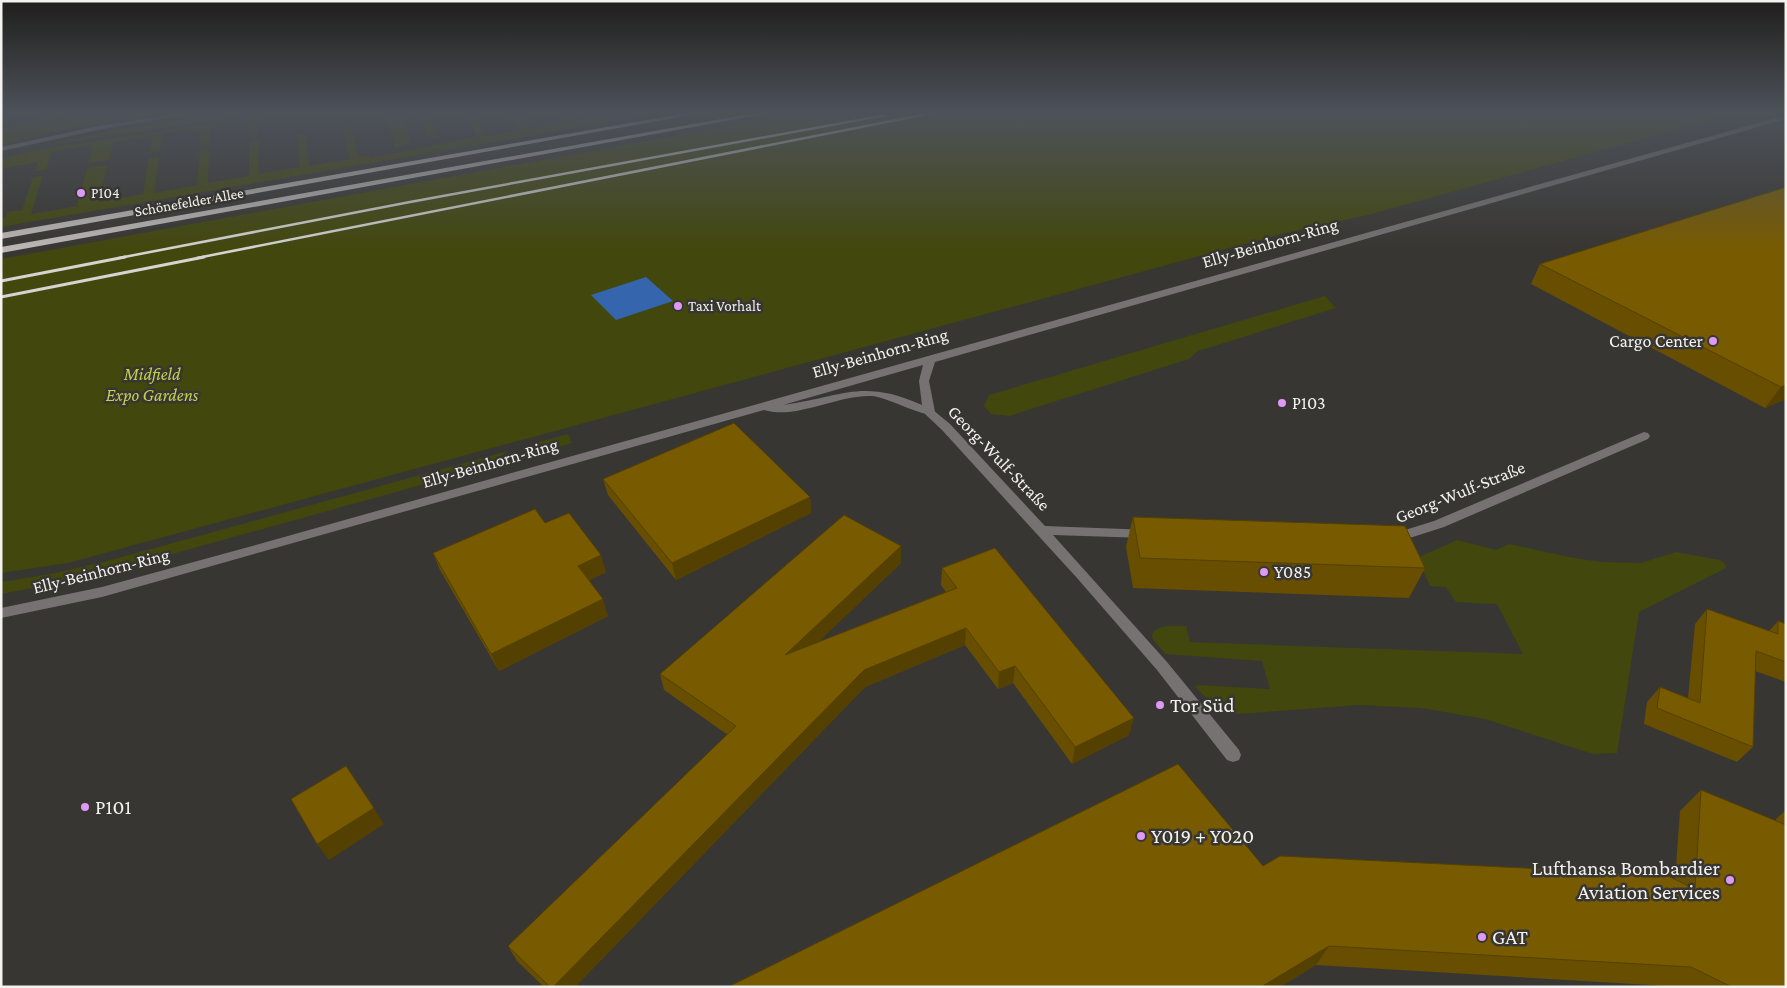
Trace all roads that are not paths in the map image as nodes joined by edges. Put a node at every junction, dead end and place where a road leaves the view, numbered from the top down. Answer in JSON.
{"nodes":[{"id":1,"x":437,"y":159,"type":"edge"},
{"id":2,"x":509,"y":159,"type":"edge"},
{"id":3,"x":1634,"y":159,"type":"edge"},
{"id":4,"x":1,"y":236,"type":"edge"},
{"id":5,"x":1,"y":250,"type":"edge"},
{"id":6,"x":930,"y":358,"type":"junction"},
{"id":7,"x":760,"y":407,"type":"junction"},
{"id":8,"x":929,"y":412,"type":"junction"},
{"id":9,"x":1644,"y":436,"type":"dead end"},
{"id":10,"x":1042,"y":530,"type":"junction"},
{"id":11,"x":1158,"y":533,"type":"edge"},
{"id":12,"x":1377,"y":540,"type":"edge"},
{"id":13,"x":1,"y":613,"type":"edge"},
{"id":14,"x":1233,"y":755,"type":"dead end"}],
"edges":[{"from":1,"to":4,"type":"highway","name":"Schönefelder Allee"},
{"from":2,"to":5,"type":"highway","name":"Schönefelder Allee"},
{"from":3,"to":6,"type":"street","name":"Elly-Beinhorn-Ring"},
{"from":6,"to":7,"type":"street","name":"Elly-Beinhorn-Ring"},
{"from":6,"to":8,"type":"street"},
{"from":7,"to":8,"type":"street","name":"Georg-Wulf-Straße"},
{"from":7,"to":13,"type":"street","name":"Elly-Beinhorn-Ring"},
{"from":8,"to":10,"type":"street","name":"Georg-Wulf-Straße"},
{"from":9,"to":12,"type":"street","name":"Georg-Wulf-Straße"},
{"from":10,"to":11,"type":"street","name":"Georg-Wulf-Straße"},
{"from":10,"to":14,"type":"street","name":"Georg-Wulf-Straße"}]}
